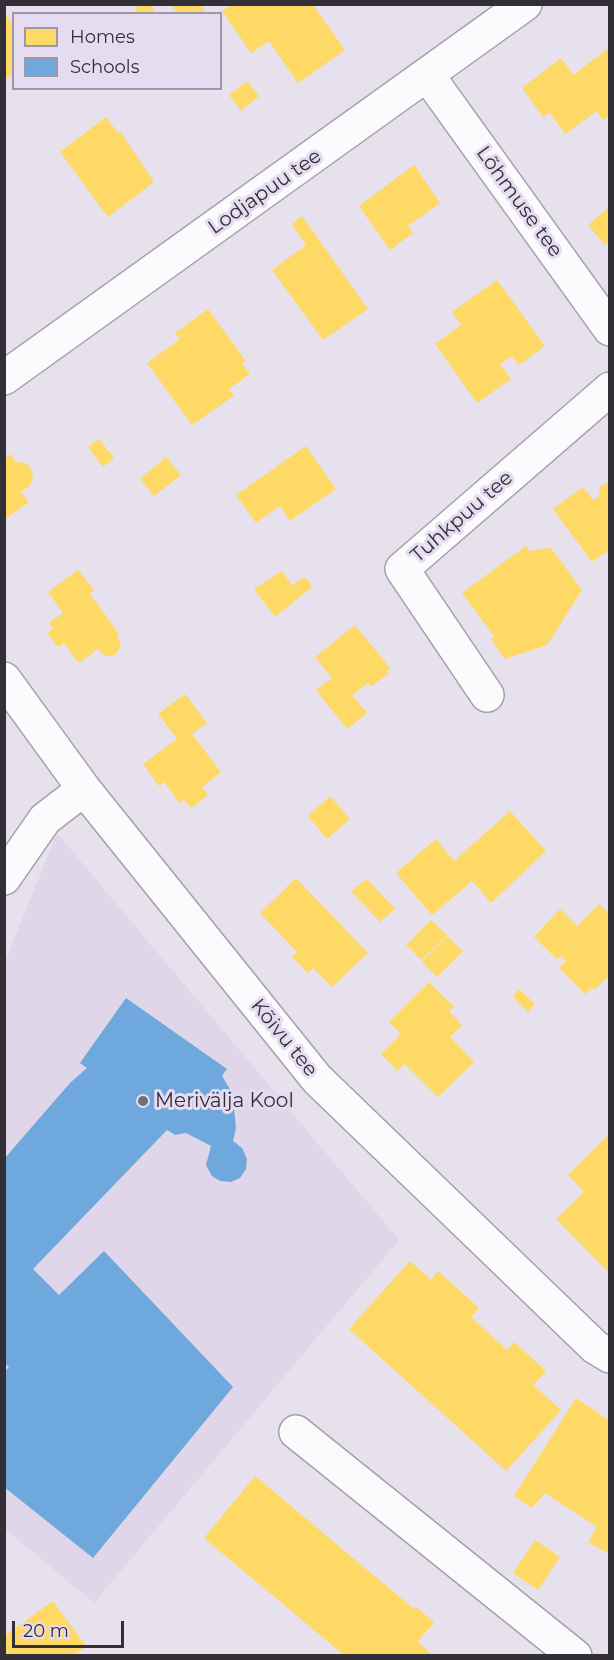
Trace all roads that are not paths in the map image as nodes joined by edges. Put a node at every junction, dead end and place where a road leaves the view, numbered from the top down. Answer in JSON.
{"nodes":[{"id":1,"x":525,"y":4,"type":"edge"},
{"id":2,"x":428,"y":76,"type":"junction"},
{"id":3,"x":609,"y":329,"type":"edge"},
{"id":4,"x":4,"y":378,"type":"edge"},
{"id":5,"x":609,"y":389,"type":"edge"},
{"id":6,"x":4,"y":679,"type":"edge"},
{"id":7,"x":487,"y":695,"type":"dead end"},
{"id":8,"x":84,"y":789,"type":"junction"},
{"id":9,"x":4,"y":878,"type":"edge"},
{"id":10,"x":609,"y":1356,"type":"edge"},
{"id":11,"x":296,"y":1432,"type":"dead end"},
{"id":12,"x":575,"y":1656,"type":"edge"}],
"edges":[{"from":1,"to":2,"type":"street","name":"Lodjapuu tee"},
{"from":2,"to":3,"type":"street","name":"Lõhmuse tee"},
{"from":2,"to":4,"type":"street","name":"Lodjapuu tee"},
{"from":5,"to":7,"type":"street","name":"Tuhkpuu tee"},
{"from":6,"to":8,"type":"street","name":"Kõivu tee"},
{"from":8,"to":9,"type":"street"},
{"from":8,"to":10,"type":"street","name":"Kõivu tee"},
{"from":11,"to":12,"type":"street"}]}
